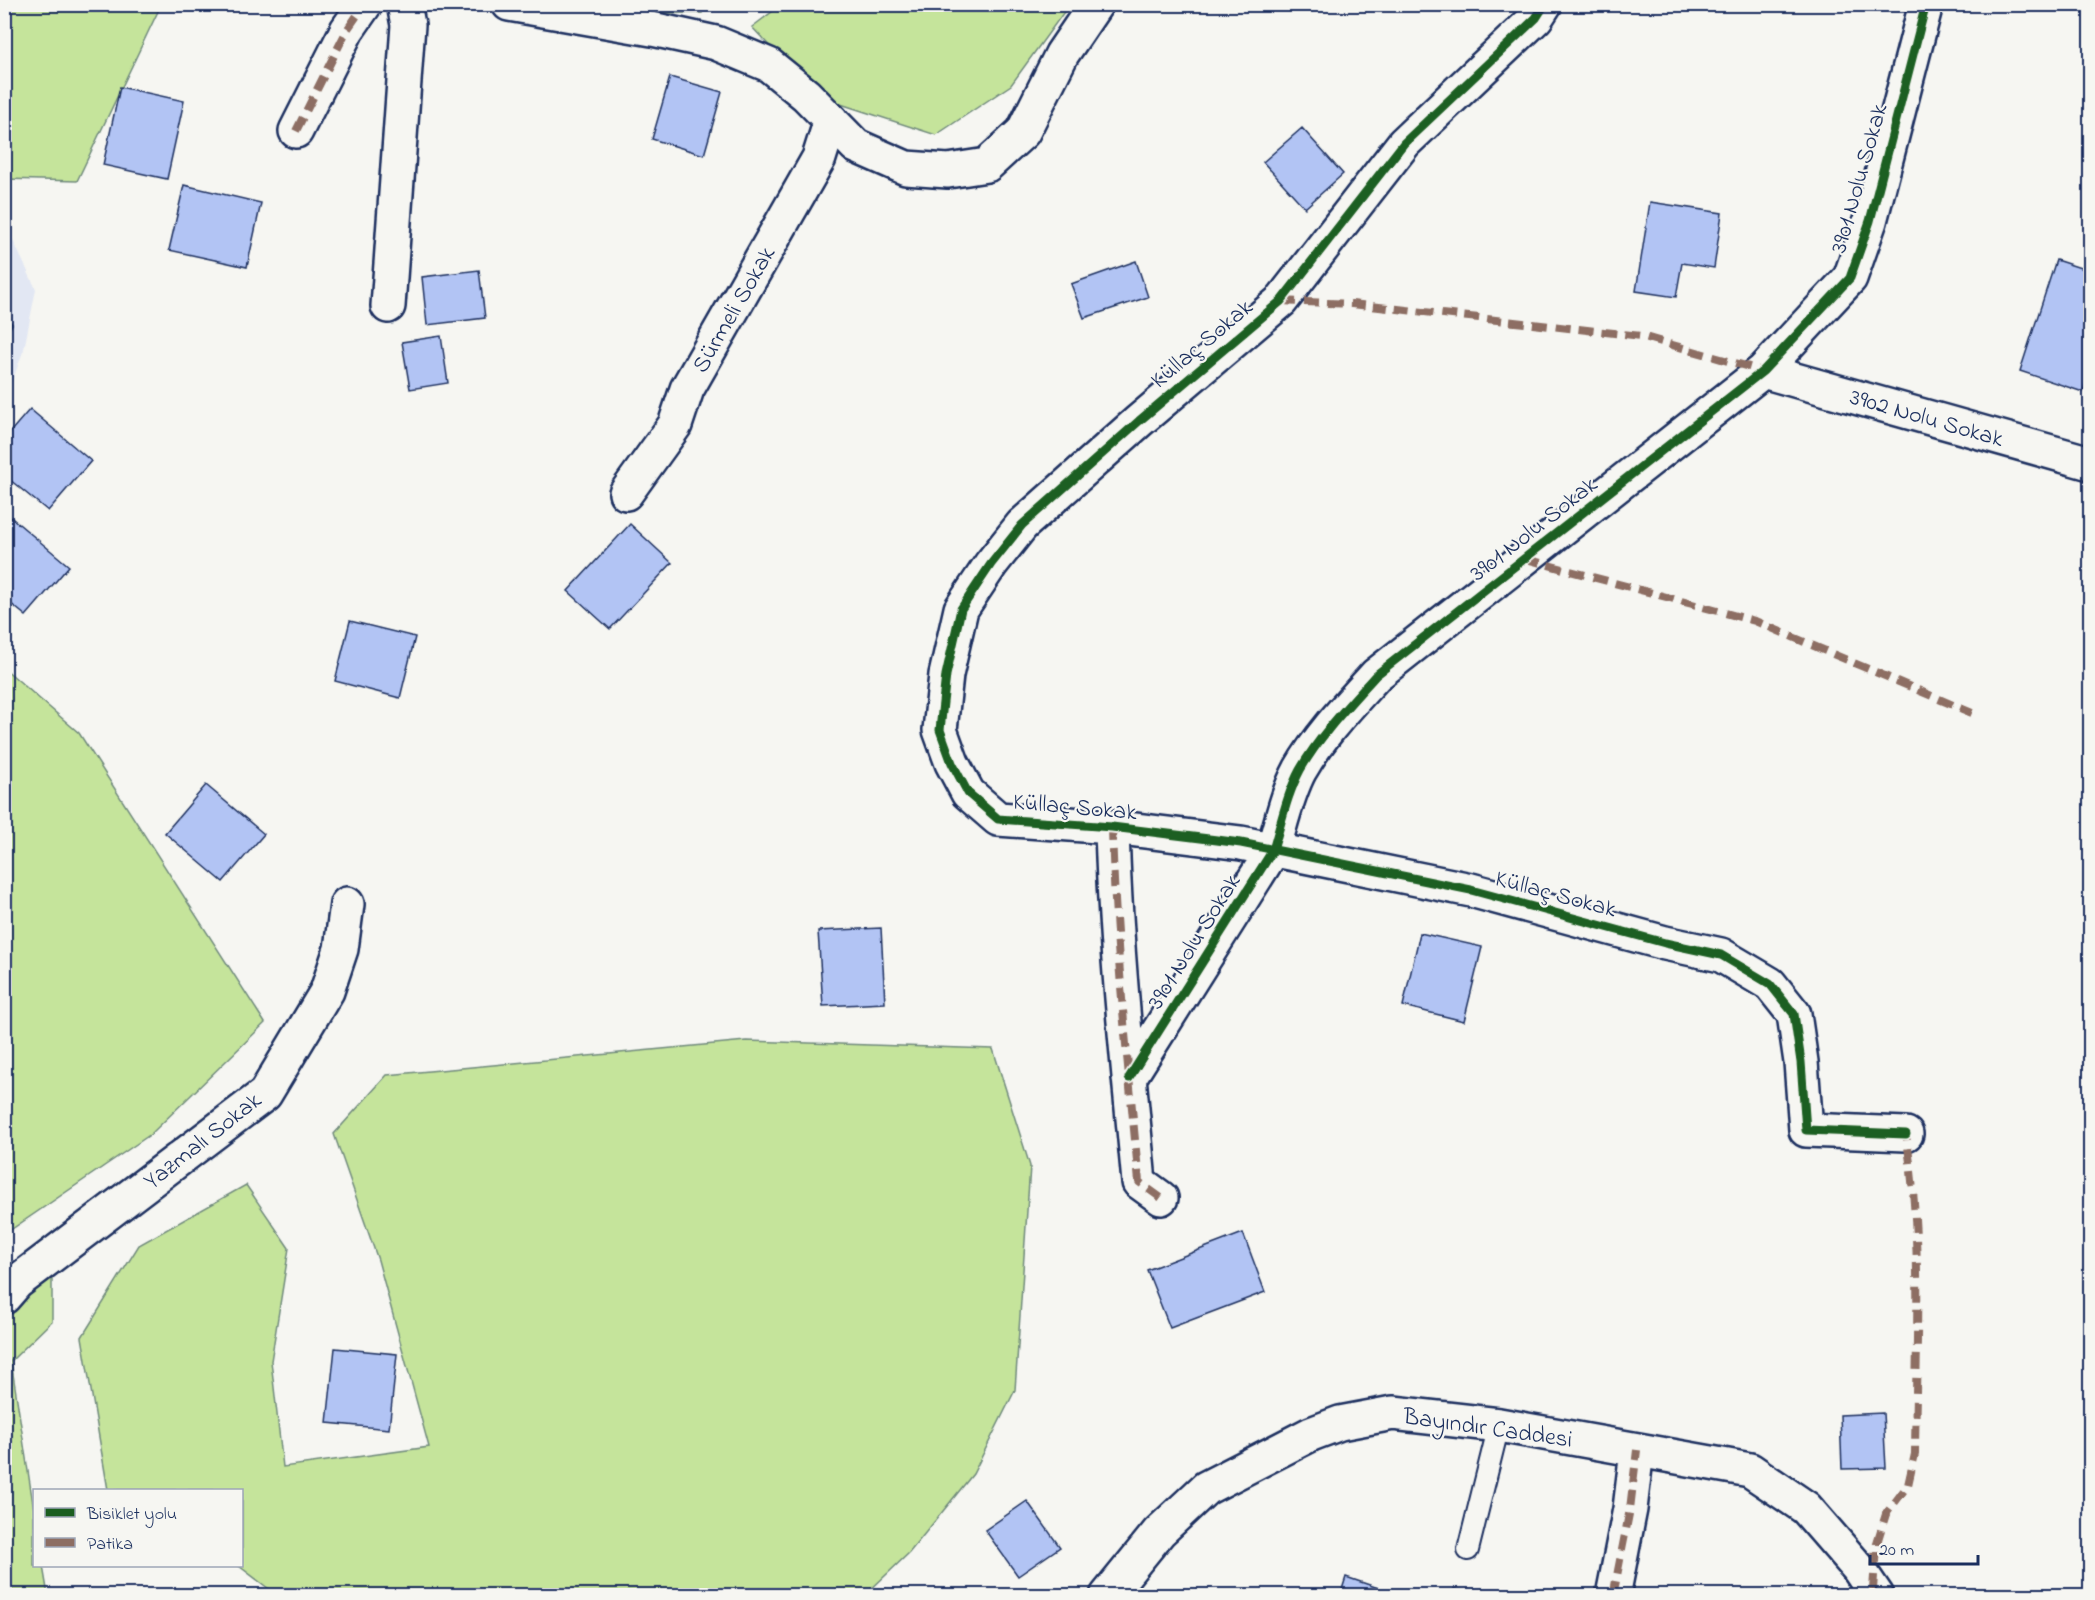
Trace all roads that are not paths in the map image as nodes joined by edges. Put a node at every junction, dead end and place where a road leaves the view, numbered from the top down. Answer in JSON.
{"nodes":[{"id":1,"x":365,"y":4,"type":"edge"},
{"id":2,"x":404,"y":4,"type":"edge"},
{"id":3,"x":509,"y":4,"type":"edge"},
{"id":4,"x":1096,"y":4,"type":"edge"},
{"id":5,"x":1545,"y":4,"type":"edge"},
{"id":6,"x":1926,"y":4,"type":"edge"},
{"id":7,"x":831,"y":120,"type":"junction"},
{"id":8,"x":296,"y":131,"type":"dead end"},
{"id":9,"x":388,"y":306,"type":"dead end"},
{"id":10,"x":1763,"y":371,"type":"junction"},
{"id":11,"x":2091,"y":463,"type":"edge"},
{"id":12,"x":626,"y":493,"type":"dead end"},
{"id":13,"x":1112,"y":827,"type":"junction"},
{"id":14,"x":1273,"y":850,"type":"junction"},
{"id":15,"x":346,"y":904,"type":"dead end"},
{"id":16,"x":1129,"y":1078,"type":"junction"},
{"id":17,"x":1906,"y":1134,"type":"dead end"},
{"id":18,"x":1161,"y":1198,"type":"dead end"},
{"id":19,"x":4,"y":1297,"type":"edge"},
{"id":20,"x":1499,"y":1425,"type":"junction"},
{"id":21,"x":1637,"y":1450,"type":"junction"},
{"id":22,"x":1468,"y":1550,"type":"dead end"},
{"id":23,"x":1107,"y":1596,"type":"edge"},
{"id":24,"x":1613,"y":1596,"type":"edge"},
{"id":25,"x":1877,"y":1596,"type":"edge"}],
"edges":[{"from":1,"to":8,"type":"street"},
{"from":2,"to":9,"type":"street"},
{"from":3,"to":7,"type":"street"},
{"from":4,"to":7,"type":"street"},
{"from":5,"to":13,"type":"street","name":"Küllaç Sokak"},
{"from":6,"to":10,"type":"street","name":"3901 Nolu Sokak"},
{"from":7,"to":12,"type":"street","name":"Sürmeli Sokak"},
{"from":10,"to":11,"type":"street","name":"3902 Nolu Sokak"},
{"from":10,"to":14,"type":"street","name":"3901 Nolu Sokak"},
{"from":13,"to":14,"type":"street","name":"Küllaç Sokak"},
{"from":13,"to":16,"type":"street"},
{"from":14,"to":16,"type":"street","name":"3901 Nolu Sokak"},
{"from":14,"to":17,"type":"street","name":"Küllaç Sokak"},
{"from":15,"to":19,"type":"street","name":"Yazmalı Sokak"},
{"from":16,"to":18,"type":"street"},
{"from":20,"to":21,"type":"street","name":"Bayındır Caddesi"},
{"from":20,"to":22,"type":"lane"},
{"from":20,"to":23,"type":"street","name":"Bayındır Caddesi"},
{"from":21,"to":24,"type":"street"},
{"from":21,"to":25,"type":"street","name":"Bayındır Caddesi"}]}
